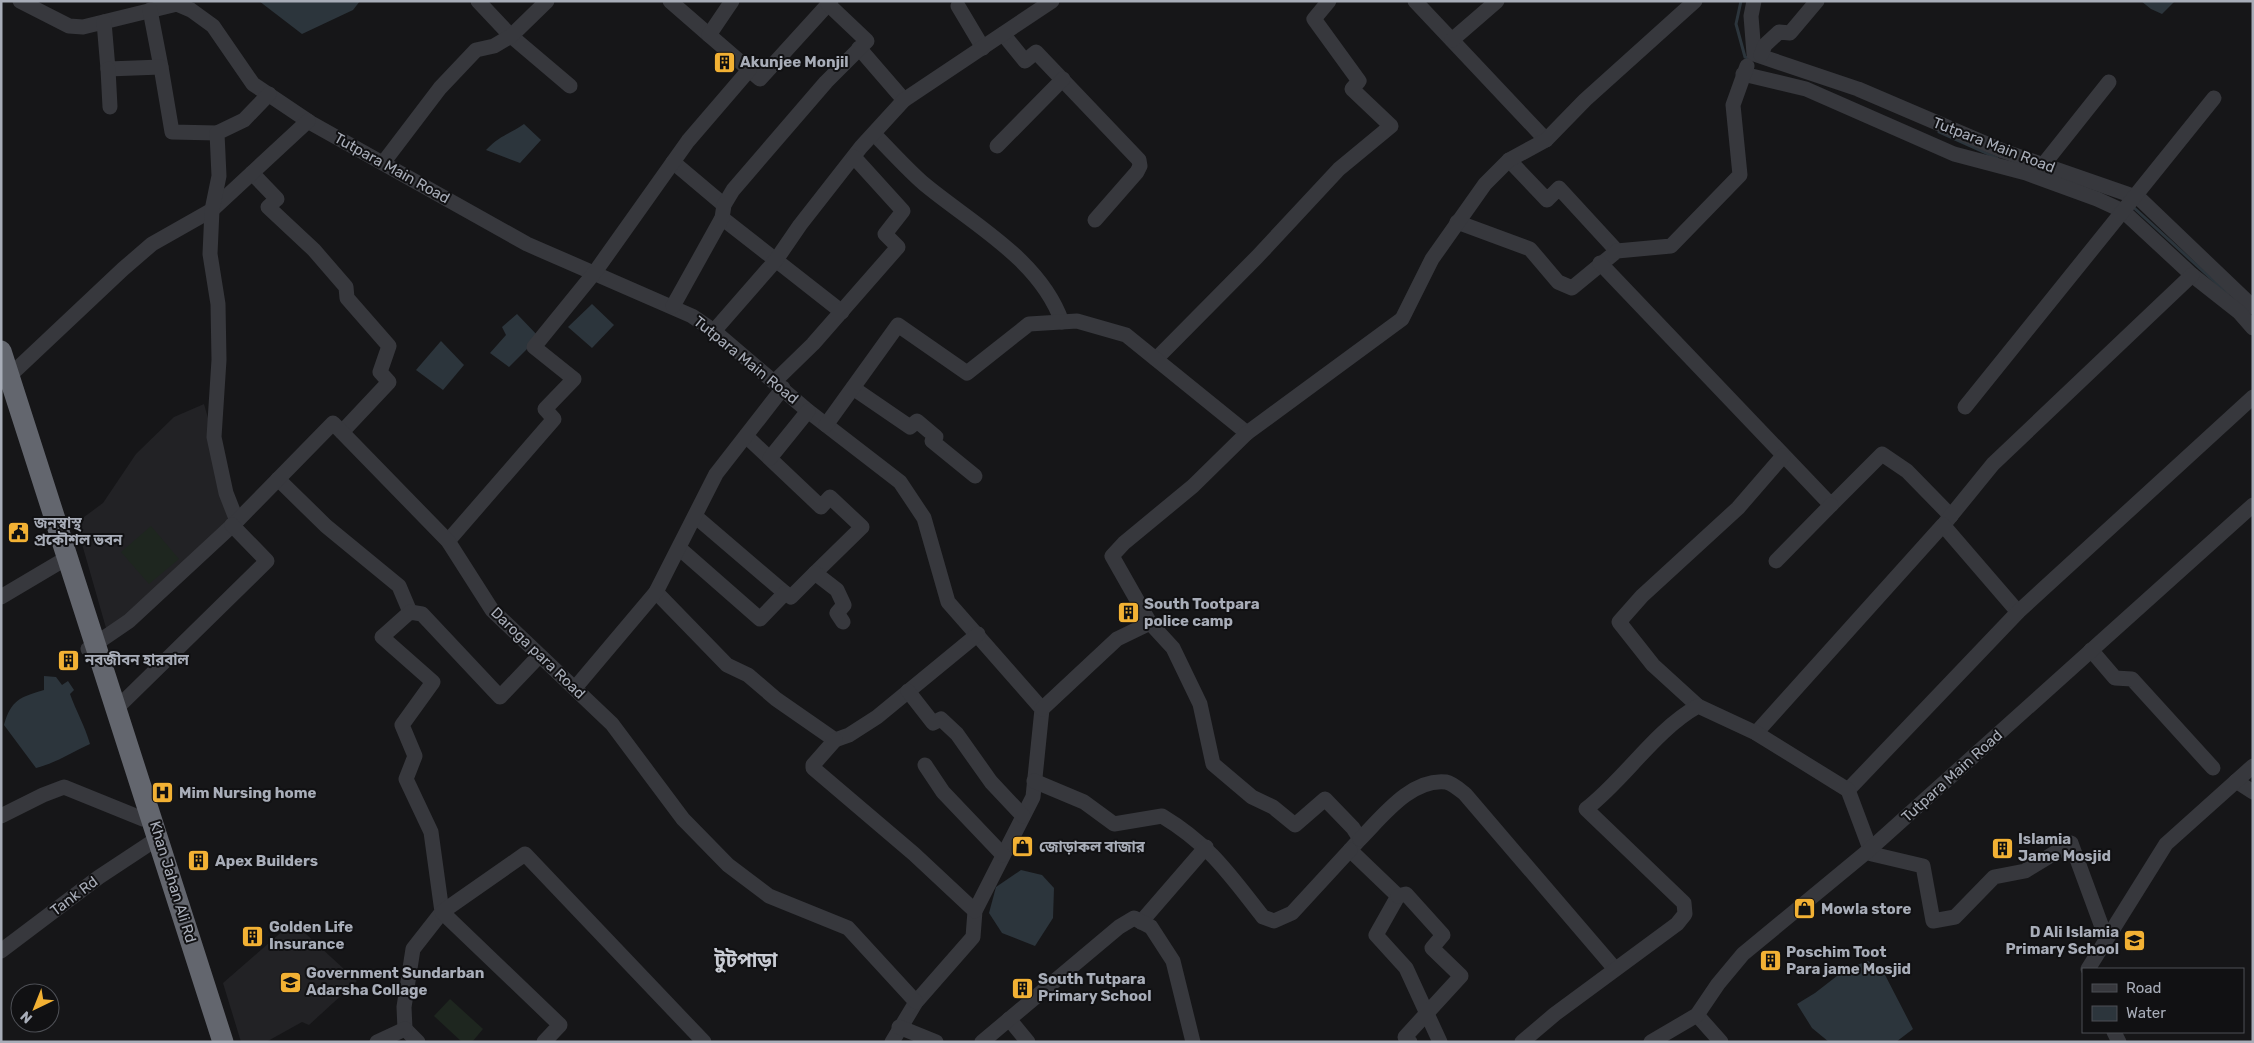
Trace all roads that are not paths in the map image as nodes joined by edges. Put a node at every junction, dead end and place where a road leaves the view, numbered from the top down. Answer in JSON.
{"nodes":[{"id":1,"x":20,"y":1,"type":"edge"},
{"id":2,"x":478,"y":1,"type":"edge"},
{"id":3,"x":547,"y":1,"type":"edge"},
{"id":4,"x":670,"y":1,"type":"edge"},
{"id":5,"x":732,"y":1,"type":"edge"},
{"id":6,"x":1052,"y":1,"type":"edge"},
{"id":7,"x":1330,"y":1,"type":"edge"},
{"id":8,"x":1415,"y":1,"type":"edge"},
{"id":9,"x":1497,"y":1,"type":"edge"},
{"id":10,"x":1695,"y":1,"type":"edge"},
{"id":11,"x":1754,"y":1,"type":"edge"},
{"id":12,"x":1816,"y":1,"type":"edge"},
{"id":13,"x":170,"y":3,"type":"edge"},
{"id":14,"x":830,"y":3,"type":"edge"},
{"id":15,"x":958,"y":6,"type":"dead end"},
{"id":16,"x":150,"y":10,"type":"junction"},
{"id":17,"x":104,"y":22,"type":"junction"},
{"id":18,"x":1003,"y":34,"type":"junction"},
{"id":19,"x":709,"y":35,"type":"junction"},
{"id":20,"x":512,"y":36,"type":"junction"},
{"id":21,"x":1452,"y":40,"type":"junction"},
{"id":22,"x":860,"y":48,"type":"junction"},
{"id":23,"x":983,"y":48,"type":"junction"},
{"id":24,"x":1758,"y":54,"type":"junction"},
{"id":25,"x":161,"y":67,"type":"junction"},
{"id":26,"x":108,"y":69,"type":"junction"},
{"id":27,"x":749,"y":70,"type":"junction"},
{"id":28,"x":1743,"y":72,"type":"junction"},
{"id":29,"x":1063,"y":79,"type":"junction"},
{"id":30,"x":2109,"y":82,"type":"dead end"},
{"id":31,"x":570,"y":86,"type":"dead end"},
{"id":32,"x":269,"y":94,"type":"junction"},
{"id":33,"x":2214,"y":98,"type":"dead end"},
{"id":34,"x":904,"y":100,"type":"junction"},
{"id":35,"x":110,"y":107,"type":"dead end"},
{"id":36,"x":308,"y":121,"type":"junction"},
{"id":37,"x":217,"y":132,"type":"junction"},
{"id":38,"x":874,"y":134,"type":"junction"},
{"id":39,"x":1546,"y":140,"type":"junction"},
{"id":40,"x":997,"y":146,"type":"dead end"},
{"id":41,"x":854,"y":157,"type":"junction"},
{"id":42,"x":1509,"y":160,"type":"junction"},
{"id":43,"x":674,"y":162,"type":"junction"},
{"id":44,"x":383,"y":163,"type":"junction"},
{"id":45,"x":2043,"y":165,"type":"junction"},
{"id":46,"x":252,"y":172,"type":"junction"},
{"id":47,"x":2129,"y":204,"type":"junction"},
{"id":48,"x":212,"y":210,"type":"junction"},
{"id":49,"x":723,"y":211,"type":"junction"},
{"id":50,"x":1095,"y":220,"type":"dead end"},
{"id":51,"x":1457,"y":222,"type":"junction"},
{"id":52,"x":1616,"y":251,"type":"junction"},
{"id":53,"x":776,"y":260,"type":"junction"},
{"id":54,"x":1600,"y":263,"type":"junction"},
{"id":55,"x":595,"y":272,"type":"junction"},
{"id":56,"x":2192,"y":275,"type":"junction"},
{"id":57,"x":673,"y":306,"type":"junction"},
{"id":58,"x":2250,"y":308,"type":"edge"},
{"id":59,"x":842,"y":312,"type":"junction"},
{"id":60,"x":1062,"y":322,"type":"junction"},
{"id":61,"x":2253,"y":328,"type":"edge"},
{"id":62,"x":714,"y":330,"type":"junction"},
{"id":63,"x":1,"y":352,"type":"edge"},
{"id":64,"x":1156,"y":359,"type":"junction"},
{"id":65,"x":4,"y":380,"type":"edge"},
{"id":66,"x":779,"y":384,"type":"junction"},
{"id":67,"x":852,"y":388,"type":"junction"},
{"id":68,"x":2253,"y":397,"type":"edge"},
{"id":69,"x":1965,"y":407,"type":"dead end"},
{"id":70,"x":808,"y":411,"type":"junction"},
{"id":71,"x":826,"y":425,"type":"junction"},
{"id":72,"x":342,"y":432,"type":"junction"},
{"id":73,"x":1247,"y":433,"type":"junction"},
{"id":74,"x":746,"y":436,"type":"junction"},
{"id":75,"x":1784,"y":456,"type":"junction"},
{"id":76,"x":770,"y":458,"type":"junction"},
{"id":77,"x":975,"y":476,"type":"dead end"},
{"id":78,"x":278,"y":479,"type":"junction"},
{"id":79,"x":1831,"y":505,"type":"junction"},
{"id":80,"x":2253,"y":505,"type":"edge"},
{"id":81,"x":695,"y":516,"type":"junction"},
{"id":82,"x":1947,"y":520,"type":"junction"},
{"id":83,"x":234,"y":523,"type":"junction"},
{"id":84,"x":448,"y":541,"type":"junction"},
{"id":85,"x":679,"y":548,"type":"junction"},
{"id":86,"x":1776,"y":560,"type":"dead end"},
{"id":87,"x":60,"y":562,"type":"junction"},
{"id":88,"x":815,"y":573,"type":"junction"},
{"id":89,"x":656,"y":592,"type":"junction"},
{"id":90,"x":785,"y":593,"type":"junction"},
{"id":91,"x":1,"y":597,"type":"edge"},
{"id":92,"x":410,"y":612,"type":"junction"},
{"id":93,"x":2018,"y":612,"type":"junction"},
{"id":94,"x":843,"y":622,"type":"dead end"},
{"id":95,"x":1150,"y":623,"type":"junction"},
{"id":96,"x":978,"y":634,"type":"junction"},
{"id":97,"x":92,"y":646,"type":"junction"},
{"id":98,"x":2091,"y":650,"type":"junction"},
{"id":99,"x":539,"y":656,"type":"junction"},
{"id":100,"x":575,"y":688,"type":"junction"},
{"id":101,"x":908,"y":691,"type":"junction"},
{"id":102,"x":1698,"y":706,"type":"junction"},
{"id":103,"x":117,"y":708,"type":"junction"},
{"id":104,"x":1042,"y":709,"type":"junction"},
{"id":105,"x":1756,"y":732,"type":"junction"},
{"id":106,"x":834,"y":740,"type":"junction"},
{"id":107,"x":925,"y":765,"type":"dead end"},
{"id":108,"x":2253,"y":766,"type":"edge"},
{"id":109,"x":2213,"y":768,"type":"dead end"},
{"id":110,"x":1034,"y":781,"type":"junction"},
{"id":111,"x":2236,"y":781,"type":"junction"},
{"id":112,"x":1848,"y":790,"type":"junction"},
{"id":113,"x":2253,"y":792,"type":"edge"},
{"id":114,"x":1,"y":816,"type":"edge"},
{"id":115,"x":1023,"y":816,"type":"junction"},
{"id":116,"x":143,"y":819,"type":"junction"},
{"id":117,"x":1360,"y":838,"type":"junction"},
{"id":118,"x":149,"y":844,"type":"junction"},
{"id":119,"x":1206,"y":847,"type":"junction"},
{"id":120,"x":1350,"y":850,"type":"junction"},
{"id":121,"x":1871,"y":852,"type":"junction"},
{"id":122,"x":1002,"y":855,"type":"junction"},
{"id":123,"x":1398,"y":896,"type":"junction"},
{"id":124,"x":974,"y":911,"type":"junction"},
{"id":125,"x":442,"y":912,"type":"junction"},
{"id":126,"x":1141,"y":922,"type":"junction"},
{"id":127,"x":2106,"y":938,"type":"junction"},
{"id":128,"x":1,"y":951,"type":"edge"},
{"id":129,"x":2089,"y":968,"type":"edge"},
{"id":130,"x":1615,"y":969,"type":"junction"},
{"id":131,"x":916,"y":1002,"type":"junction"},
{"id":132,"x":1426,"y":1012,"type":"junction"},
{"id":133,"x":1697,"y":1016,"type":"junction"},
{"id":134,"x":1010,"y":1018,"type":"junction"},
{"id":135,"x":899,"y":1027,"type":"junction"},
{"id":136,"x":405,"y":1029,"type":"junction"},
{"id":137,"x":214,"y":1042,"type":"edge"},
{"id":138,"x":223,"y":1042,"type":"edge"},
{"id":139,"x":377,"y":1042,"type":"edge"},
{"id":140,"x":418,"y":1042,"type":"edge"},
{"id":141,"x":544,"y":1042,"type":"edge"},
{"id":142,"x":704,"y":1042,"type":"edge"},
{"id":143,"x":892,"y":1042,"type":"edge"},
{"id":144,"x":936,"y":1042,"type":"edge"},
{"id":145,"x":982,"y":1042,"type":"edge"},
{"id":146,"x":1028,"y":1042,"type":"edge"},
{"id":147,"x":1193,"y":1042,"type":"edge"},
{"id":148,"x":1410,"y":1042,"type":"edge"},
{"id":149,"x":1440,"y":1042,"type":"edge"},
{"id":150,"x":1522,"y":1042,"type":"edge"},
{"id":151,"x":1651,"y":1042,"type":"edge"},
{"id":152,"x":1721,"y":1042,"type":"edge"}],
"edges":[{"from":1,"to":17,"type":"street","name":"Tutpara Main Road"},
{"from":2,"to":20,"type":"street"},
{"from":3,"to":20,"type":"street"},
{"from":4,"to":19,"type":"street"},
{"from":5,"to":19,"type":"street"},
{"from":6,"to":18,"type":"street"},
{"from":7,"to":64,"type":"street"},
{"from":8,"to":21,"type":"street"},
{"from":9,"to":21,"type":"street"},
{"from":10,"to":39,"type":"street"},
{"from":11,"to":24,"type":"street"},
{"from":12,"to":24,"type":"street"},
{"from":13,"to":16,"type":"street","name":"Tutpara Main Road"},
{"from":13,"to":32,"type":"street","name":"Tutpara Main Road"},
{"from":14,"to":22,"type":"street"},
{"from":14,"to":27,"type":"street"},
{"from":15,"to":23,"type":"street"},
{"from":16,"to":17,"type":"street","name":"Tutpara Main Road"},
{"from":16,"to":25,"type":"street"},
{"from":17,"to":26,"type":"street"},
{"from":18,"to":23,"type":"street"},
{"from":18,"to":29,"type":"street"},
{"from":19,"to":27,"type":"street"},
{"from":20,"to":31,"type":"street"},
{"from":20,"to":44,"type":"street"},
{"from":21,"to":39,"type":"street"},
{"from":22,"to":34,"type":"street"},
{"from":22,"to":49,"type":"street"},
{"from":23,"to":34,"type":"street"},
{"from":24,"to":28,"type":"street"},
{"from":24,"to":45,"type":"street","name":"Tutpara Main Road"},
{"from":25,"to":26,"type":"street"},
{"from":25,"to":37,"type":"street"},
{"from":26,"to":35,"type":"street"},
{"from":27,"to":43,"type":"street"},
{"from":28,"to":47,"type":"street"},
{"from":28,"to":52,"type":"street"},
{"from":29,"to":40,"type":"street"},
{"from":29,"to":50,"type":"street"},
{"from":30,"to":45,"type":"street"},
{"from":32,"to":36,"type":"street","name":"Tutpara Main Road"},
{"from":32,"to":37,"type":"street"},
{"from":33,"to":47,"type":"street"},
{"from":34,"to":38,"type":"street"},
{"from":36,"to":44,"type":"street","name":"Tutpara Main Road"},
{"from":36,"to":46,"type":"street"},
{"from":37,"to":48,"type":"street"},
{"from":38,"to":41,"type":"street"},
{"from":38,"to":60,"type":"street"},
{"from":39,"to":42,"type":"street"},
{"from":41,"to":53,"type":"street"},
{"from":41,"to":59,"type":"street"},
{"from":42,"to":51,"type":"street"},
{"from":42,"to":52,"type":"street"},
{"from":43,"to":49,"type":"street"},
{"from":43,"to":55,"type":"street"},
{"from":44,"to":55,"type":"street","name":"Tutpara Main Road"},
{"from":45,"to":47,"type":"street","name":"Tutpara Main Road"},
{"from":46,"to":48,"type":"street"},
{"from":46,"to":72,"type":"street"},
{"from":47,"to":56,"type":"street"},
{"from":47,"to":58,"type":"street","name":"Tutpara Main Road"},
{"from":47,"to":69,"type":"street"},
{"from":48,"to":65,"type":"street"},
{"from":48,"to":83,"type":"street"},
{"from":49,"to":53,"type":"street"},
{"from":49,"to":57,"type":"street"},
{"from":51,"to":54,"type":"street"},
{"from":51,"to":73,"type":"street"},
{"from":52,"to":54,"type":"street"},
{"from":53,"to":59,"type":"street"},
{"from":53,"to":62,"type":"street"},
{"from":54,"to":75,"type":"street"},
{"from":55,"to":57,"type":"street","name":"Tutpara Main Road"},
{"from":55,"to":84,"type":"street"},
{"from":56,"to":58,"type":"street"},
{"from":56,"to":82,"type":"street"},
{"from":57,"to":62,"type":"street","name":"Tutpara Main Road"},
{"from":58,"to":61,"type":"street"},
{"from":59,"to":66,"type":"street"},
{"from":60,"to":64,"type":"street"},
{"from":60,"to":67,"type":"street"},
{"from":62,"to":66,"type":"street","name":"Tutpara Main Road"},
{"from":63,"to":65,"type":"highway","name":"Khan Jahan Ali Rd"},
{"from":64,"to":73,"type":"street"},
{"from":65,"to":87,"type":"highway","name":"Khan Jahan Ali Rd"},
{"from":65,"to":97,"type":"highway","name":"Khan Jahan Ali Rd"},
{"from":66,"to":70,"type":"street","name":"Tutpara Main Road"},
{"from":66,"to":74,"type":"street"},
{"from":67,"to":71,"type":"street"},
{"from":67,"to":77,"type":"street"},
{"from":68,"to":93,"type":"street"},
{"from":70,"to":71,"type":"street","name":"Tutpara Main Road"},
{"from":70,"to":76,"type":"street"},
{"from":71,"to":96,"type":"street","name":"Tutpara Main Road"},
{"from":72,"to":78,"type":"street"},
{"from":72,"to":84,"type":"street","name":"Daroga para Road"},
{"from":73,"to":95,"type":"street"},
{"from":74,"to":76,"type":"street"},
{"from":74,"to":81,"type":"street"},
{"from":75,"to":79,"type":"street"},
{"from":75,"to":102,"type":"street"},
{"from":76,"to":88,"type":"street"},
{"from":78,"to":83,"type":"street"},
{"from":78,"to":92,"type":"street"},
{"from":79,"to":82,"type":"street"},
{"from":79,"to":86,"type":"street"},
{"from":80,"to":98,"type":"street","name":"Tutpara Main Road"},
{"from":81,"to":85,"type":"street"},
{"from":81,"to":90,"type":"street"},
{"from":82,"to":93,"type":"street"},
{"from":82,"to":105,"type":"street"},
{"from":83,"to":97,"type":"street"},
{"from":83,"to":103,"type":"street"},
{"from":84,"to":99,"type":"street","name":"Daroga para Road"},
{"from":85,"to":89,"type":"street"},
{"from":85,"to":90,"type":"street"},
{"from":87,"to":91,"type":"street"},
{"from":87,"to":97,"type":"highway","name":"Khan Jahan Ali Rd"},
{"from":88,"to":90,"type":"street"},
{"from":88,"to":94,"type":"street"},
{"from":89,"to":100,"type":"street"},
{"from":89,"to":106,"type":"street"},
{"from":92,"to":99,"type":"street"},
{"from":92,"to":125,"type":"street"},
{"from":93,"to":112,"type":"street"},
{"from":95,"to":104,"type":"street"},
{"from":95,"to":117,"type":"street"},
{"from":96,"to":101,"type":"street"},
{"from":96,"to":104,"type":"street","name":"Tutpara Main Road"},
{"from":97,"to":103,"type":"highway","name":"Khan Jahan Ali Rd"},
{"from":97,"to":116,"type":"highway","name":"Khan Jahan Ali Rd"},
{"from":98,"to":109,"type":"street"},
{"from":98,"to":121,"type":"street","name":"Tutpara Main Road"},
{"from":99,"to":100,"type":"street","name":"Daroga para Road"},
{"from":100,"to":131,"type":"street","name":"Daroga para Road"},
{"from":101,"to":106,"type":"street"},
{"from":101,"to":115,"type":"street"},
{"from":102,"to":105,"type":"street"},
{"from":102,"to":130,"type":"street"},
{"from":103,"to":138,"type":"highway","name":"Khan Jahan Ali Rd"},
{"from":104,"to":110,"type":"street"},
{"from":105,"to":112,"type":"street"},
{"from":106,"to":124,"type":"street"},
{"from":107,"to":122,"type":"street"},
{"from":108,"to":111,"type":"street"},
{"from":110,"to":115,"type":"street"},
{"from":110,"to":119,"type":"street"},
{"from":111,"to":113,"type":"street"},
{"from":111,"to":127,"type":"street"},
{"from":112,"to":121,"type":"street"},
{"from":114,"to":116,"type":"street"},
{"from":115,"to":122,"type":"street"},
{"from":116,"to":118,"type":"highway","name":"Khan Jahan Ali Rd"},
{"from":117,"to":120,"type":"street"},
{"from":117,"to":130,"type":"street"},
{"from":118,"to":128,"type":"street","name":"Tank Rd"},
{"from":118,"to":137,"type":"highway","name":"Khan Jahan Ali Rd"},
{"from":119,"to":120,"type":"street"},
{"from":119,"to":126,"type":"street"},
{"from":120,"to":123,"type":"street"},
{"from":121,"to":127,"type":"street"},
{"from":121,"to":133,"type":"street","name":"Tutpara Main Road"},
{"from":122,"to":124,"type":"street"},
{"from":123,"to":132,"type":"street"},
{"from":123,"to":132,"type":"street"},
{"from":124,"to":131,"type":"street"},
{"from":125,"to":136,"type":"street"},
{"from":125,"to":141,"type":"street"},
{"from":125,"to":142,"type":"street"},
{"from":126,"to":134,"type":"street"},
{"from":126,"to":147,"type":"street"},
{"from":127,"to":129,"type":"street"},
{"from":130,"to":150,"type":"street"},
{"from":131,"to":135,"type":"street"},
{"from":132,"to":148,"type":"street"},
{"from":132,"to":149,"type":"street"},
{"from":133,"to":151,"type":"street","name":"Tutpara Main Road"},
{"from":133,"to":152,"type":"street"},
{"from":134,"to":145,"type":"street"},
{"from":134,"to":146,"type":"street"},
{"from":135,"to":143,"type":"street"},
{"from":135,"to":144,"type":"street"},
{"from":136,"to":139,"type":"street"},
{"from":136,"to":140,"type":"street"}]}
